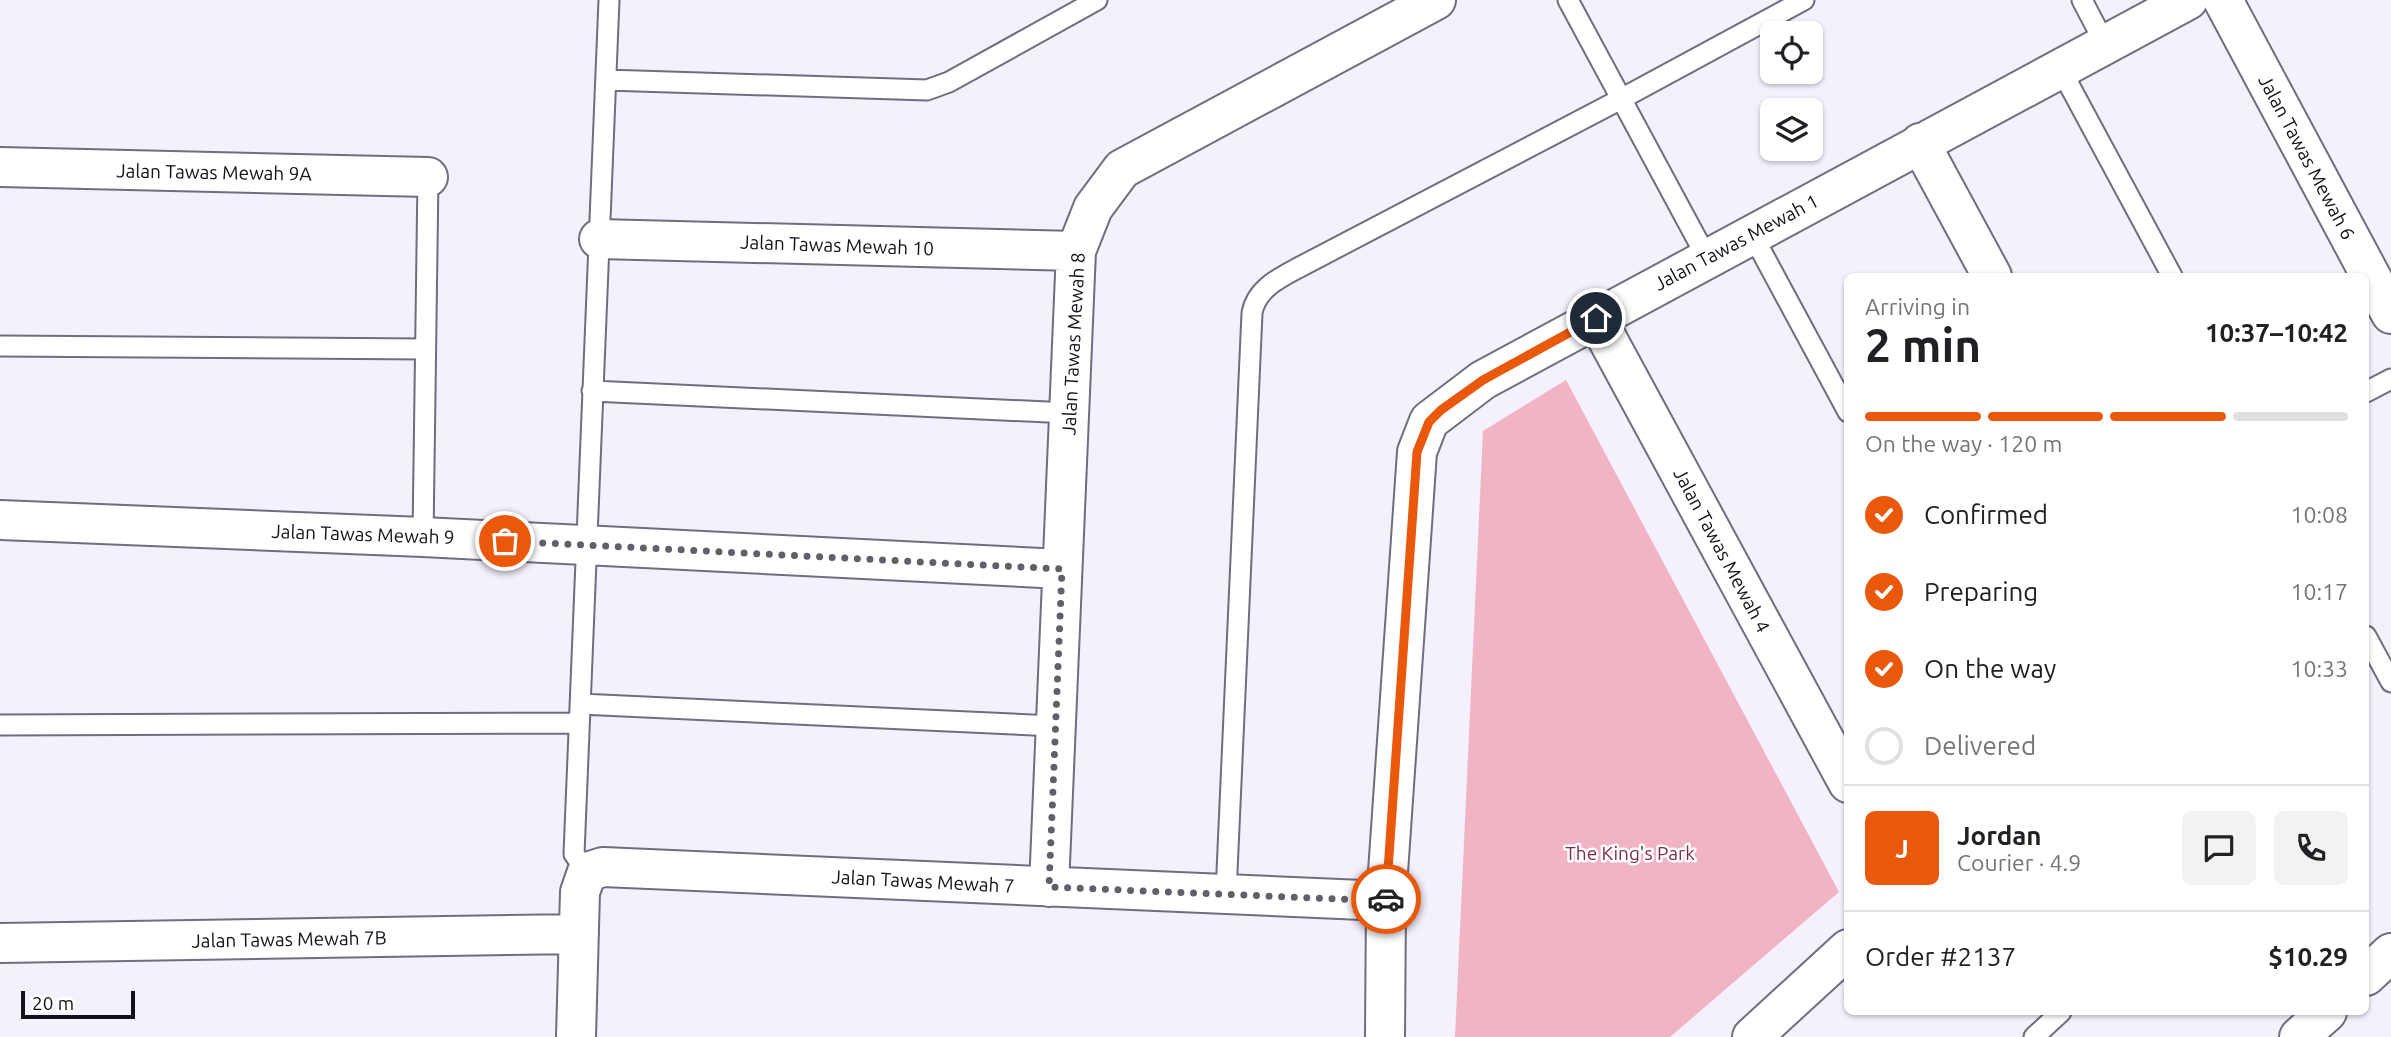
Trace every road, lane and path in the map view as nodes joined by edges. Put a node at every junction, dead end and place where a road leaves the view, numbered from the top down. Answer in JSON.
{"nodes":[{"id":1,"x":609,"y":0,"type":"edge"},
{"id":2,"x":1097,"y":0,"type":"edge"},
{"id":3,"x":1568,"y":0,"type":"edge"},
{"id":4,"x":1804,"y":0,"type":"edge"},
{"id":5,"x":2082,"y":0,"type":"edge"},
{"id":6,"x":2188,"y":0,"type":"edge"},
{"id":7,"x":2223,"y":0,"type":"edge"},
{"id":8,"x":1427,"y":2,"type":"edge"},
{"id":9,"x":2105,"y":44,"type":"junction"},
{"id":10,"x":2060,"y":68,"type":"junction"},
{"id":11,"x":606,"y":79,"type":"junction"},
{"id":12,"x":1621,"y":99,"type":"junction"},
{"id":13,"x":1920,"y":143,"type":"junction"},
{"id":14,"x":0,"y":167,"type":"edge"},
{"id":15,"x":428,"y":177,"type":"joint"},
{"id":16,"x":1752,"y":234,"type":"junction"},
{"id":17,"x":599,"y":239,"type":"junction"},
{"id":18,"x":1076,"y":251,"type":"junction"},
{"id":19,"x":1707,"y":258,"type":"junction"},
{"id":20,"x":1990,"y":273,"type":"edge"},
{"id":21,"x":2170,"y":273,"type":"edge"},
{"id":22,"x":2391,"y":314,"type":"edge"},
{"id":23,"x":1596,"y":318,"type":"junction"},
{"id":24,"x":0,"y":346,"type":"edge"},
{"id":25,"x":425,"y":349,"type":"junction"},
{"id":26,"x":2391,"y":379,"type":"edge"},
{"id":27,"x":2369,"y":390,"type":"edge"},
{"id":28,"x":592,"y":391,"type":"junction"},
{"id":29,"x":1844,"y":405,"type":"edge"},
{"id":30,"x":1069,"y":413,"type":"junction"},
{"id":31,"x":0,"y":520,"type":"edge"},
{"id":32,"x":423,"y":537,"type":"junction"},
{"id":33,"x":587,"y":545,"type":"junction"},
{"id":34,"x":1062,"y":569,"type":"junction"},
{"id":35,"x":2369,"y":642,"type":"edge"},
{"id":36,"x":2391,"y":682,"type":"edge"},
{"id":37,"x":580,"y":713,"type":"junction"},
{"id":38,"x":0,"y":725,"type":"edge"},
{"id":39,"x":1055,"y":726,"type":"junction"},
{"id":40,"x":1844,"y":776,"type":"edge"},
{"id":41,"x":587,"y":872,"type":"junction"},
{"id":42,"x":1049,"y":887,"type":"junction"},
{"id":43,"x":1226,"y":894,"type":"junction"},
{"id":44,"x":1386,"y":901,"type":"junction"},
{"id":45,"x":579,"y":934,"type":"junction"},
{"id":46,"x":0,"y":943,"type":"edge"},
{"id":47,"x":1844,"y":953,"type":"edge"},
{"id":48,"x":2391,"y":953,"type":"edge"},
{"id":49,"x":2369,"y":973,"type":"edge"},
{"id":50,"x":2058,"y":1015,"type":"edge"},
{"id":51,"x":2324,"y":1015,"type":"edge"},
{"id":52,"x":1769,"y":1032,"type":"edge"},
{"id":53,"x":576,"y":1037,"type":"edge"},
{"id":54,"x":1385,"y":1037,"type":"edge"},
{"id":55,"x":2034,"y":1037,"type":"edge"},
{"id":56,"x":2299,"y":1037,"type":"edge"}],
"edges":[{"from":1,"to":11,"type":"lane"},
{"from":2,"to":11,"type":"lane"},
{"from":3,"to":12,"type":"lane"},
{"from":4,"to":12,"type":"lane"},
{"from":5,"to":9,"type":"lane"},
{"from":6,"to":9,"type":"street","name":"Jalan Tawas Mewah 1"},
{"from":7,"to":22,"type":"street","name":"Jalan Tawas Mewah 6"},
{"from":8,"to":18,"type":"street","name":"Jalan Tawas Mewah 8"},
{"from":9,"to":10,"type":"street","name":"Jalan Tawas Mewah 1"},
{"from":10,"to":13,"type":"street","name":"Jalan Tawas Mewah 1"},
{"from":10,"to":21,"type":"lane"},
{"from":11,"to":17,"type":"lane"},
{"from":12,"to":19,"type":"lane"},
{"from":12,"to":43,"type":"lane"},
{"from":13,"to":16,"type":"street","name":"Jalan Tawas Mewah 1"},
{"from":13,"to":20,"type":"street"},
{"from":14,"to":15,"type":"street","name":"Jalan Tawas Mewah 9A"},
{"from":15,"to":25,"type":"lane"},
{"from":16,"to":19,"type":"street","name":"Jalan Tawas Mewah 1"},
{"from":16,"to":29,"type":"lane"},
{"from":17,"to":18,"type":"street","name":"Jalan Tawas Mewah 10"},
{"from":17,"to":28,"type":"lane"},
{"from":18,"to":30,"type":"street","name":"Jalan Tawas Mewah 8"},
{"from":19,"to":23,"type":"street","name":"Jalan Tawas Mewah 1"},
{"from":23,"to":40,"type":"street","name":"Jalan Tawas Mewah 4"},
{"from":23,"to":44,"type":"street","name":"Jalan Tawas Mewah 1"},
{"from":24,"to":25,"type":"lane"},
{"from":25,"to":32,"type":"lane"},
{"from":26,"to":27,"type":"lane"},
{"from":28,"to":30,"type":"lane"},
{"from":28,"to":33,"type":"lane"},
{"from":30,"to":34,"type":"street","name":"Jalan Tawas Mewah 8"},
{"from":31,"to":32,"type":"street","name":"Jalan Tawas Mewah 9"},
{"from":32,"to":33,"type":"street","name":"Jalan Tawas Mewah 9"},
{"from":33,"to":34,"type":"street","name":"Jalan Tawas Mewah 9"},
{"from":33,"to":37,"type":"lane"},
{"from":34,"to":39,"type":"street","name":"Jalan Tawas Mewah 8"},
{"from":35,"to":36,"type":"lane"},
{"from":37,"to":38,"type":"lane"},
{"from":37,"to":39,"type":"lane"},
{"from":37,"to":41,"type":"lane"},
{"from":39,"to":42,"type":"street","name":"Jalan Tawas Mewah 8"},
{"from":41,"to":42,"type":"street","name":"Jalan Tawas Mewah 7"},
{"from":41,"to":45,"type":"street"},
{"from":42,"to":43,"type":"street","name":"Jalan Tawas Mewah 7"},
{"from":43,"to":44,"type":"street","name":"Jalan Tawas Mewah 7"},
{"from":44,"to":54,"type":"street","name":"Jalan Tawas Mewah 1"},
{"from":45,"to":46,"type":"street","name":"Jalan Tawas Mewah 7B"},
{"from":45,"to":53,"type":"street"},
{"from":47,"to":52,"type":"street"},
{"from":48,"to":49,"type":"street"},
{"from":50,"to":55,"type":"lane"},
{"from":51,"to":56,"type":"street"}]}
